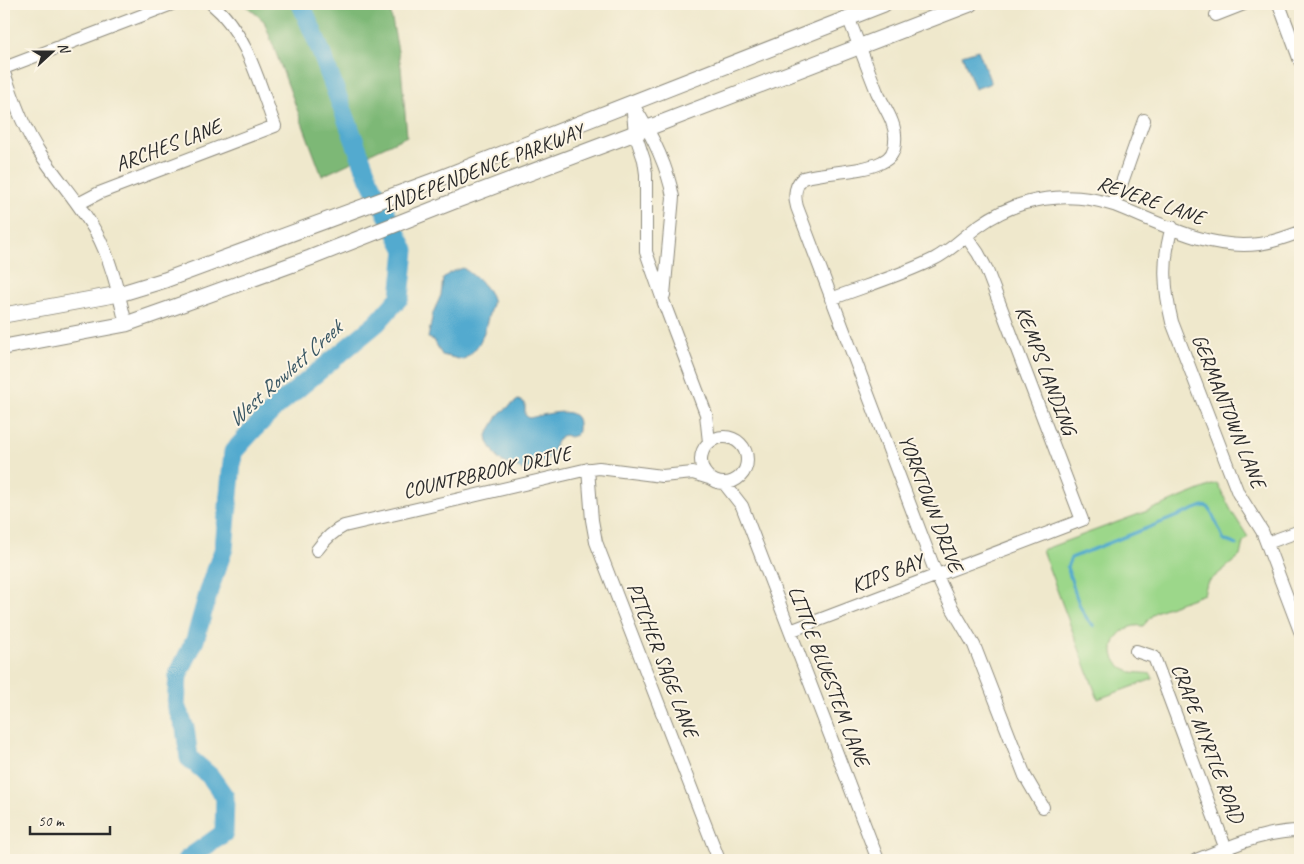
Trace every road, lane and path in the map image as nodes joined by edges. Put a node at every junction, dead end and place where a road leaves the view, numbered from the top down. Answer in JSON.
{"nodes":[{"id":1,"x":172,"y":4,"type":"edge"},
{"id":2,"x":212,"y":4,"type":"edge"},
{"id":3,"x":884,"y":4,"type":"edge"},
{"id":4,"x":970,"y":4,"type":"edge"},
{"id":5,"x":1244,"y":4,"type":"edge"},
{"id":6,"x":1279,"y":4,"type":"edge"},
{"id":7,"x":1216,"y":15,"type":"dead end"},
{"id":8,"x":848,"y":17,"type":"junction"},
{"id":9,"x":859,"y":45,"type":"junction"},
{"id":10,"x":1300,"y":61,"type":"edge"},
{"id":11,"x":4,"y":68,"type":"edge"},
{"id":12,"x":4,"y":73,"type":"edge"},
{"id":13,"x":632,"y":103,"type":"junction"},
{"id":14,"x":1144,"y":120,"type":"dead end"},
{"id":15,"x":641,"y":130,"type":"junction"},
{"id":16,"x":78,"y":204,"type":"junction"},
{"id":17,"x":1114,"y":205,"type":"junction"},
{"id":18,"x":1172,"y":227,"type":"junction"},
{"id":19,"x":1300,"y":232,"type":"edge"},
{"id":20,"x":966,"y":236,"type":"junction"},
{"id":21,"x":119,"y":294,"type":"junction"},
{"id":22,"x":831,"y":299,"type":"junction"},
{"id":23,"x":664,"y":303,"type":"junction"},
{"id":24,"x":4,"y":315,"type":"edge"},
{"id":25,"x":126,"y":324,"type":"junction"},
{"id":26,"x":4,"y":347,"type":"edge"},
{"id":27,"x":706,"y":414,"type":"junction"},
{"id":28,"x":730,"y":437,"type":"junction"},
{"id":29,"x":709,"y":442,"type":"junction"},
{"id":30,"x":701,"y":456,"type":"junction"},
{"id":31,"x":588,"y":469,"type":"junction"},
{"id":32,"x":744,"y":473,"type":"junction"},
{"id":33,"x":676,"y":474,"type":"junction"},
{"id":34,"x":710,"y":478,"type":"junction"},
{"id":35,"x":724,"y":483,"type":"junction"},
{"id":36,"x":742,"y":506,"type":"junction"},
{"id":37,"x":1082,"y":520,"type":"joint"},
{"id":38,"x":1300,"y":531,"type":"edge"},
{"id":39,"x":1267,"y":543,"type":"junction"},
{"id":40,"x":317,"y":550,"type":"dead end"},
{"id":41,"x":937,"y":576,"type":"junction"},
{"id":42,"x":790,"y":631,"type":"junction"},
{"id":43,"x":1300,"y":631,"type":"edge"},
{"id":44,"x":1136,"y":651,"type":"dead end"},
{"id":45,"x":1043,"y":807,"type":"dead end"},
{"id":46,"x":1300,"y":831,"type":"edge"},
{"id":47,"x":1229,"y":854,"type":"edge"},
{"id":48,"x":719,"y":860,"type":"edge"},
{"id":49,"x":878,"y":860,"type":"edge"},
{"id":50,"x":1196,"y":860,"type":"edge"}],
"edges":[{"from":1,"to":11,"type":"street"},
{"from":2,"to":16,"type":"street","name":"ARCHES LANE"},
{"from":3,"to":8,"type":"main road","name":"INDEPENDENCE PARKWAY"},
{"from":4,"to":9,"type":"main road","name":"INDEPENDENCE PARKWAY"},
{"from":5,"to":7,"type":"street"},
{"from":6,"to":10,"type":"street"},
{"from":8,"to":9,"type":"street"},
{"from":8,"to":13,"type":"main road","name":"INDEPENDENCE PARKWAY"},
{"from":9,"to":15,"type":"main road","name":"INDEPENDENCE PARKWAY"},
{"from":9,"to":22,"type":"street","name":"YORKTOWN DRIVE"},
{"from":12,"to":16,"type":"street"},
{"from":13,"to":15,"type":"street"},
{"from":13,"to":21,"type":"main road","name":"INDEPENDENCE PARKWAY"},
{"from":14,"to":17,"type":"street"},
{"from":15,"to":23,"type":"street"},
{"from":15,"to":23,"type":"street"},
{"from":15,"to":25,"type":"main road","name":"INDEPENDENCE PARKWAY"},
{"from":16,"to":21,"type":"street"},
{"from":17,"to":18,"type":"street","name":"REVERE LANE"},
{"from":17,"to":20,"type":"street","name":"REVERE LANE"},
{"from":18,"to":19,"type":"street","name":"REVERE LANE"},
{"from":18,"to":39,"type":"street","name":"GERMANTOWN LANE"},
{"from":20,"to":22,"type":"street","name":"REVERE LANE"},
{"from":20,"to":37,"type":"street","name":"KEMPS LANDING"},
{"from":21,"to":24,"type":"main road","name":"INDEPENDENCE PARKWAY"},
{"from":21,"to":25,"type":"street"},
{"from":22,"to":41,"type":"street","name":"YORKTOWN DRIVE"},
{"from":23,"to":27,"type":"street"},
{"from":25,"to":26,"type":"main road","name":"INDEPENDENCE PARKWAY"},
{"from":27,"to":28,"type":"street"},
{"from":27,"to":29,"type":"street"},
{"from":28,"to":29,"type":"street"},
{"from":28,"to":32,"type":"street"},
{"from":29,"to":30,"type":"street"},
{"from":30,"to":33,"type":"street"},
{"from":30,"to":34,"type":"street"},
{"from":31,"to":33,"type":"street","name":"COUNTRBROOK DRIVE"},
{"from":31,"to":40,"type":"street","name":"COUNTRBROOK DRIVE"},
{"from":31,"to":48,"type":"street","name":"PITCHER SAGE LANE"},
{"from":32,"to":35,"type":"street"},
{"from":32,"to":36,"type":"street","name":"LITTLE BLUESTEM LANE"},
{"from":33,"to":34,"type":"street","name":"COUNTRBROOK DRIVE"},
{"from":34,"to":35,"type":"street"},
{"from":35,"to":36,"type":"street","name":"LITTLE BLUESTEM LANE"},
{"from":36,"to":42,"type":"street","name":"LITTLE BLUESTEM LANE"},
{"from":37,"to":41,"type":"street","name":"KIPS BAY"},
{"from":38,"to":39,"type":"street"},
{"from":39,"to":43,"type":"street","name":"GERMANTOWN LANE"},
{"from":41,"to":42,"type":"street","name":"KIPS BAY"},
{"from":41,"to":45,"type":"street","name":"YORKTOWN DRIVE"},
{"from":42,"to":49,"type":"street","name":"LITTLE BLUESTEM LANE"},
{"from":44,"to":47,"type":"street","name":"CRAPE MYRTLE ROAD"},
{"from":46,"to":47,"type":"street"},
{"from":47,"to":50,"type":"street"}]}
